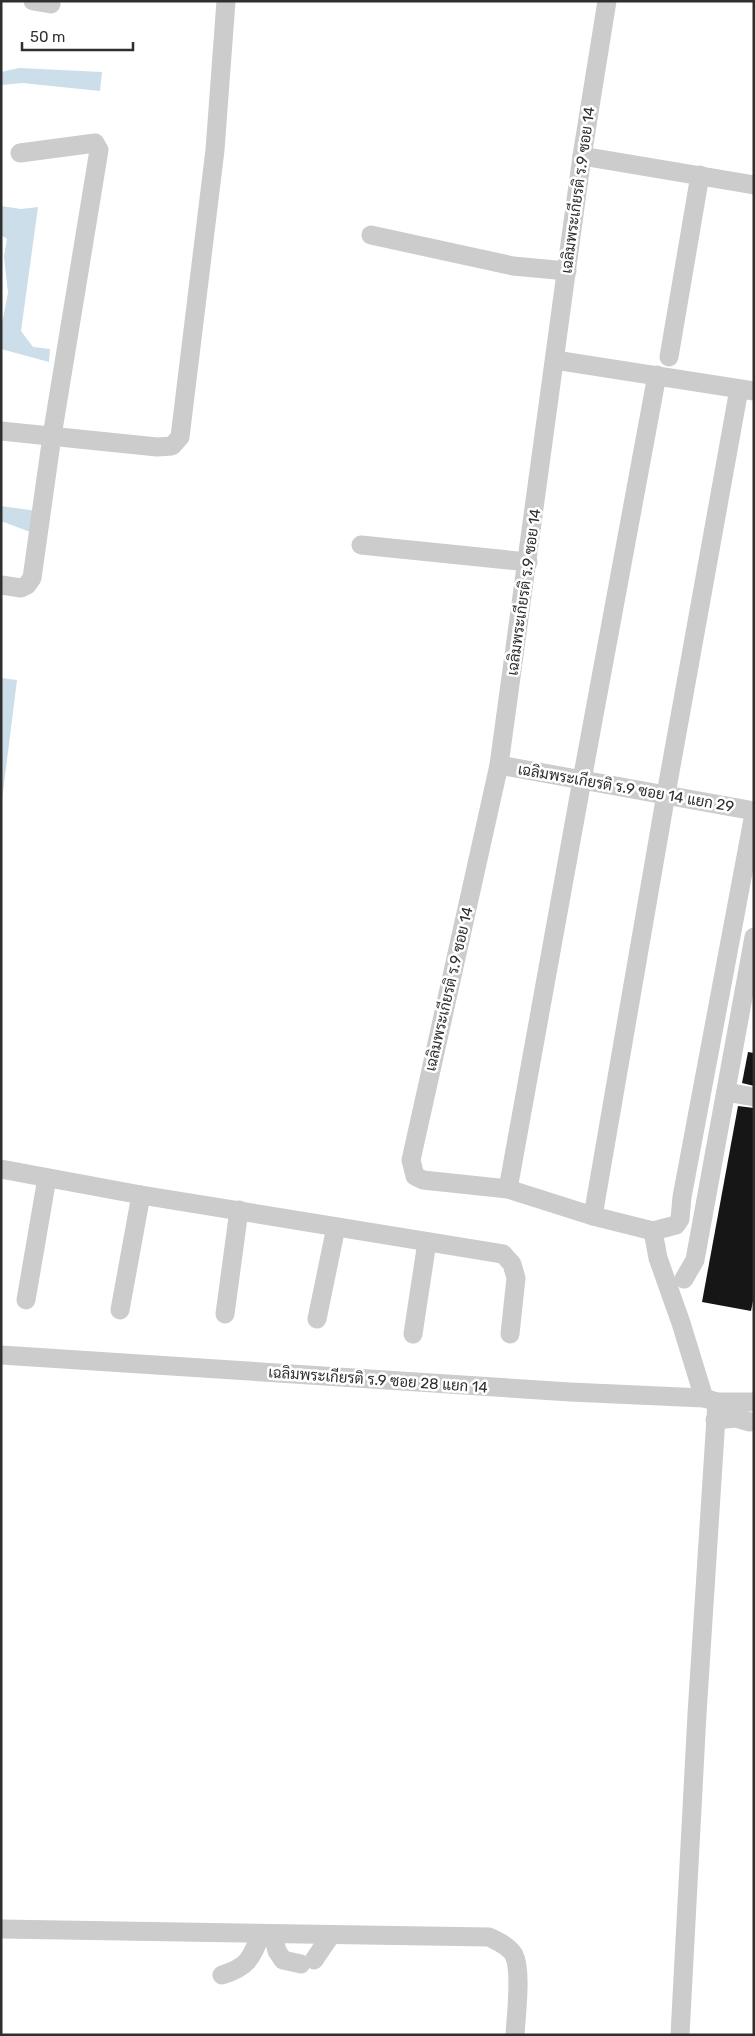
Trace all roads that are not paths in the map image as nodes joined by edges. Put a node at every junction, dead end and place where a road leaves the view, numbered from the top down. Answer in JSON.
{"nodes":[{"id":1,"x":226,"y":1,"type":"edge"},
{"id":2,"x":607,"y":1,"type":"edge"},
{"id":3,"x":20,"y":153,"type":"dead end"},
{"id":4,"x":582,"y":156,"type":"junction"},
{"id":5,"x":700,"y":175,"type":"junction"},
{"id":6,"x":754,"y":185,"type":"edge"},
{"id":7,"x":370,"y":235,"type":"dead end"},
{"id":8,"x":567,"y":271,"type":"junction"},
{"id":9,"x":669,"y":357,"type":"dead end"},
{"id":10,"x":555,"y":360,"type":"junction"},
{"id":11,"x":657,"y":376,"type":"junction"},
{"id":12,"x":746,"y":390,"type":"edge"},
{"id":13,"x":1,"y":431,"type":"edge"},
{"id":14,"x":52,"y":436,"type":"junction"},
{"id":15,"x":361,"y":545,"type":"dead end"},
{"id":16,"x":528,"y":562,"type":"junction"},
{"id":17,"x":1,"y":585,"type":"edge"},
{"id":18,"x":499,"y":765,"type":"junction"},
{"id":19,"x":582,"y":780,"type":"junction"},
{"id":20,"x":666,"y":794,"type":"junction"},
{"id":21,"x":754,"y":812,"type":"edge"},
{"id":22,"x":754,"y":937,"type":"edge"},
{"id":23,"x":726,"y":1092,"type":"junction"},
{"id":24,"x":754,"y":1097,"type":"edge"},
{"id":25,"x":1,"y":1169,"type":"edge"},
{"id":26,"x":47,"y":1178,"type":"junction"},
{"id":27,"x":508,"y":1189,"type":"junction"},
{"id":28,"x":141,"y":1196,"type":"junction"},
{"id":29,"x":239,"y":1210,"type":"junction"},
{"id":30,"x":593,"y":1216,"type":"junction"},
{"id":31,"x":336,"y":1227,"type":"junction"},
{"id":32,"x":653,"y":1231,"type":"junction"},
{"id":33,"x":427,"y":1242,"type":"junction"},
{"id":34,"x":684,"y":1279,"type":"dead end"},
{"id":35,"x":26,"y":1300,"type":"dead end"},
{"id":36,"x":120,"y":1310,"type":"dead end"},
{"id":37,"x":224,"y":1314,"type":"dead end"},
{"id":38,"x":317,"y":1319,"type":"dead end"},
{"id":39,"x":413,"y":1334,"type":"dead end"},
{"id":40,"x":510,"y":1334,"type":"dead end"},
{"id":41,"x":1,"y":1355,"type":"edge"},
{"id":42,"x":747,"y":1401,"type":"edge"},
{"id":43,"x":712,"y":1407,"type":"junction"},
{"id":44,"x":752,"y":1428,"type":"edge"},
{"id":45,"x":1,"y":1929,"type":"edge"},
{"id":46,"x":267,"y":1934,"type":"junction"},
{"id":47,"x":332,"y":1935,"type":"junction"},
{"id":48,"x":222,"y":1975,"type":"dead end"},
{"id":49,"x":515,"y":2035,"type":"edge"},
{"id":50,"x":680,"y":2035,"type":"edge"}],
"edges":[{"from":1,"to":14,"type":"street"},
{"from":2,"to":4,"type":"street","name":"เฉลิมพระเกียรติ ร.9 ซอย 14"},
{"from":3,"to":14,"type":"street"},
{"from":4,"to":5,"type":"street"},
{"from":4,"to":8,"type":"street","name":"เฉลิมพระเกียรติ ร.9 ซอย 14"},
{"from":5,"to":6,"type":"street"},
{"from":5,"to":9,"type":"street"},
{"from":7,"to":8,"type":"street"},
{"from":8,"to":10,"type":"street","name":"เฉลิมพระเกียรติ ร.9 ซอย 14"},
{"from":10,"to":11,"type":"street"},
{"from":10,"to":16,"type":"street","name":"เฉลิมพระเกียรติ ร.9 ซอย 14"},
{"from":11,"to":12,"type":"street"},
{"from":11,"to":19,"type":"street"},
{"from":12,"to":20,"type":"street"},
{"from":13,"to":14,"type":"street"},
{"from":14,"to":17,"type":"street"},
{"from":15,"to":16,"type":"street"},
{"from":16,"to":18,"type":"street","name":"เฉลิมพระเกียรติ ร.9 ซอย 14"},
{"from":18,"to":19,"type":"street","name":"เฉลิมพระเกียรติ ร.9 ซอย 14 แยก 29"},
{"from":18,"to":27,"type":"street","name":"เฉลิมพระเกียรติ ร.9 ซอย 14"},
{"from":19,"to":20,"type":"street","name":"เฉลิมพระเกียรติ ร.9 ซอย 14 แยก 29"},
{"from":19,"to":27,"type":"street"},
{"from":20,"to":21,"type":"street","name":"เฉลิมพระเกียรติ ร.9 ซอย 14 แยก 29"},
{"from":20,"to":30,"type":"street"},
{"from":21,"to":32,"type":"street"},
{"from":22,"to":23,"type":"street"},
{"from":23,"to":24,"type":"street"},
{"from":23,"to":34,"type":"street"},
{"from":25,"to":26,"type":"street"},
{"from":26,"to":28,"type":"street"},
{"from":26,"to":35,"type":"street"},
{"from":27,"to":30,"type":"street"},
{"from":28,"to":29,"type":"street"},
{"from":28,"to":36,"type":"street"},
{"from":29,"to":31,"type":"street"},
{"from":29,"to":37,"type":"street"},
{"from":30,"to":32,"type":"street"},
{"from":31,"to":33,"type":"street"},
{"from":31,"to":38,"type":"street"},
{"from":32,"to":43,"type":"street"},
{"from":33,"to":39,"type":"street"},
{"from":33,"to":40,"type":"street"},
{"from":41,"to":43,"type":"street","name":"เฉลิมพระเกียรติ ร.9 ซอย 28 แยก 14"},
{"from":42,"to":43,"type":"street","name":"เฉลิมพระเกียรติ ร.9 ซอย 28 แยก 14"},
{"from":42,"to":44,"type":"street"},
{"from":43,"to":44,"type":"street"},
{"from":43,"to":50,"type":"street"},
{"from":45,"to":46,"type":"street"},
{"from":46,"to":47,"type":"street"},
{"from":46,"to":47,"type":"street"},
{"from":46,"to":48,"type":"street"},
{"from":47,"to":49,"type":"street"}]}
